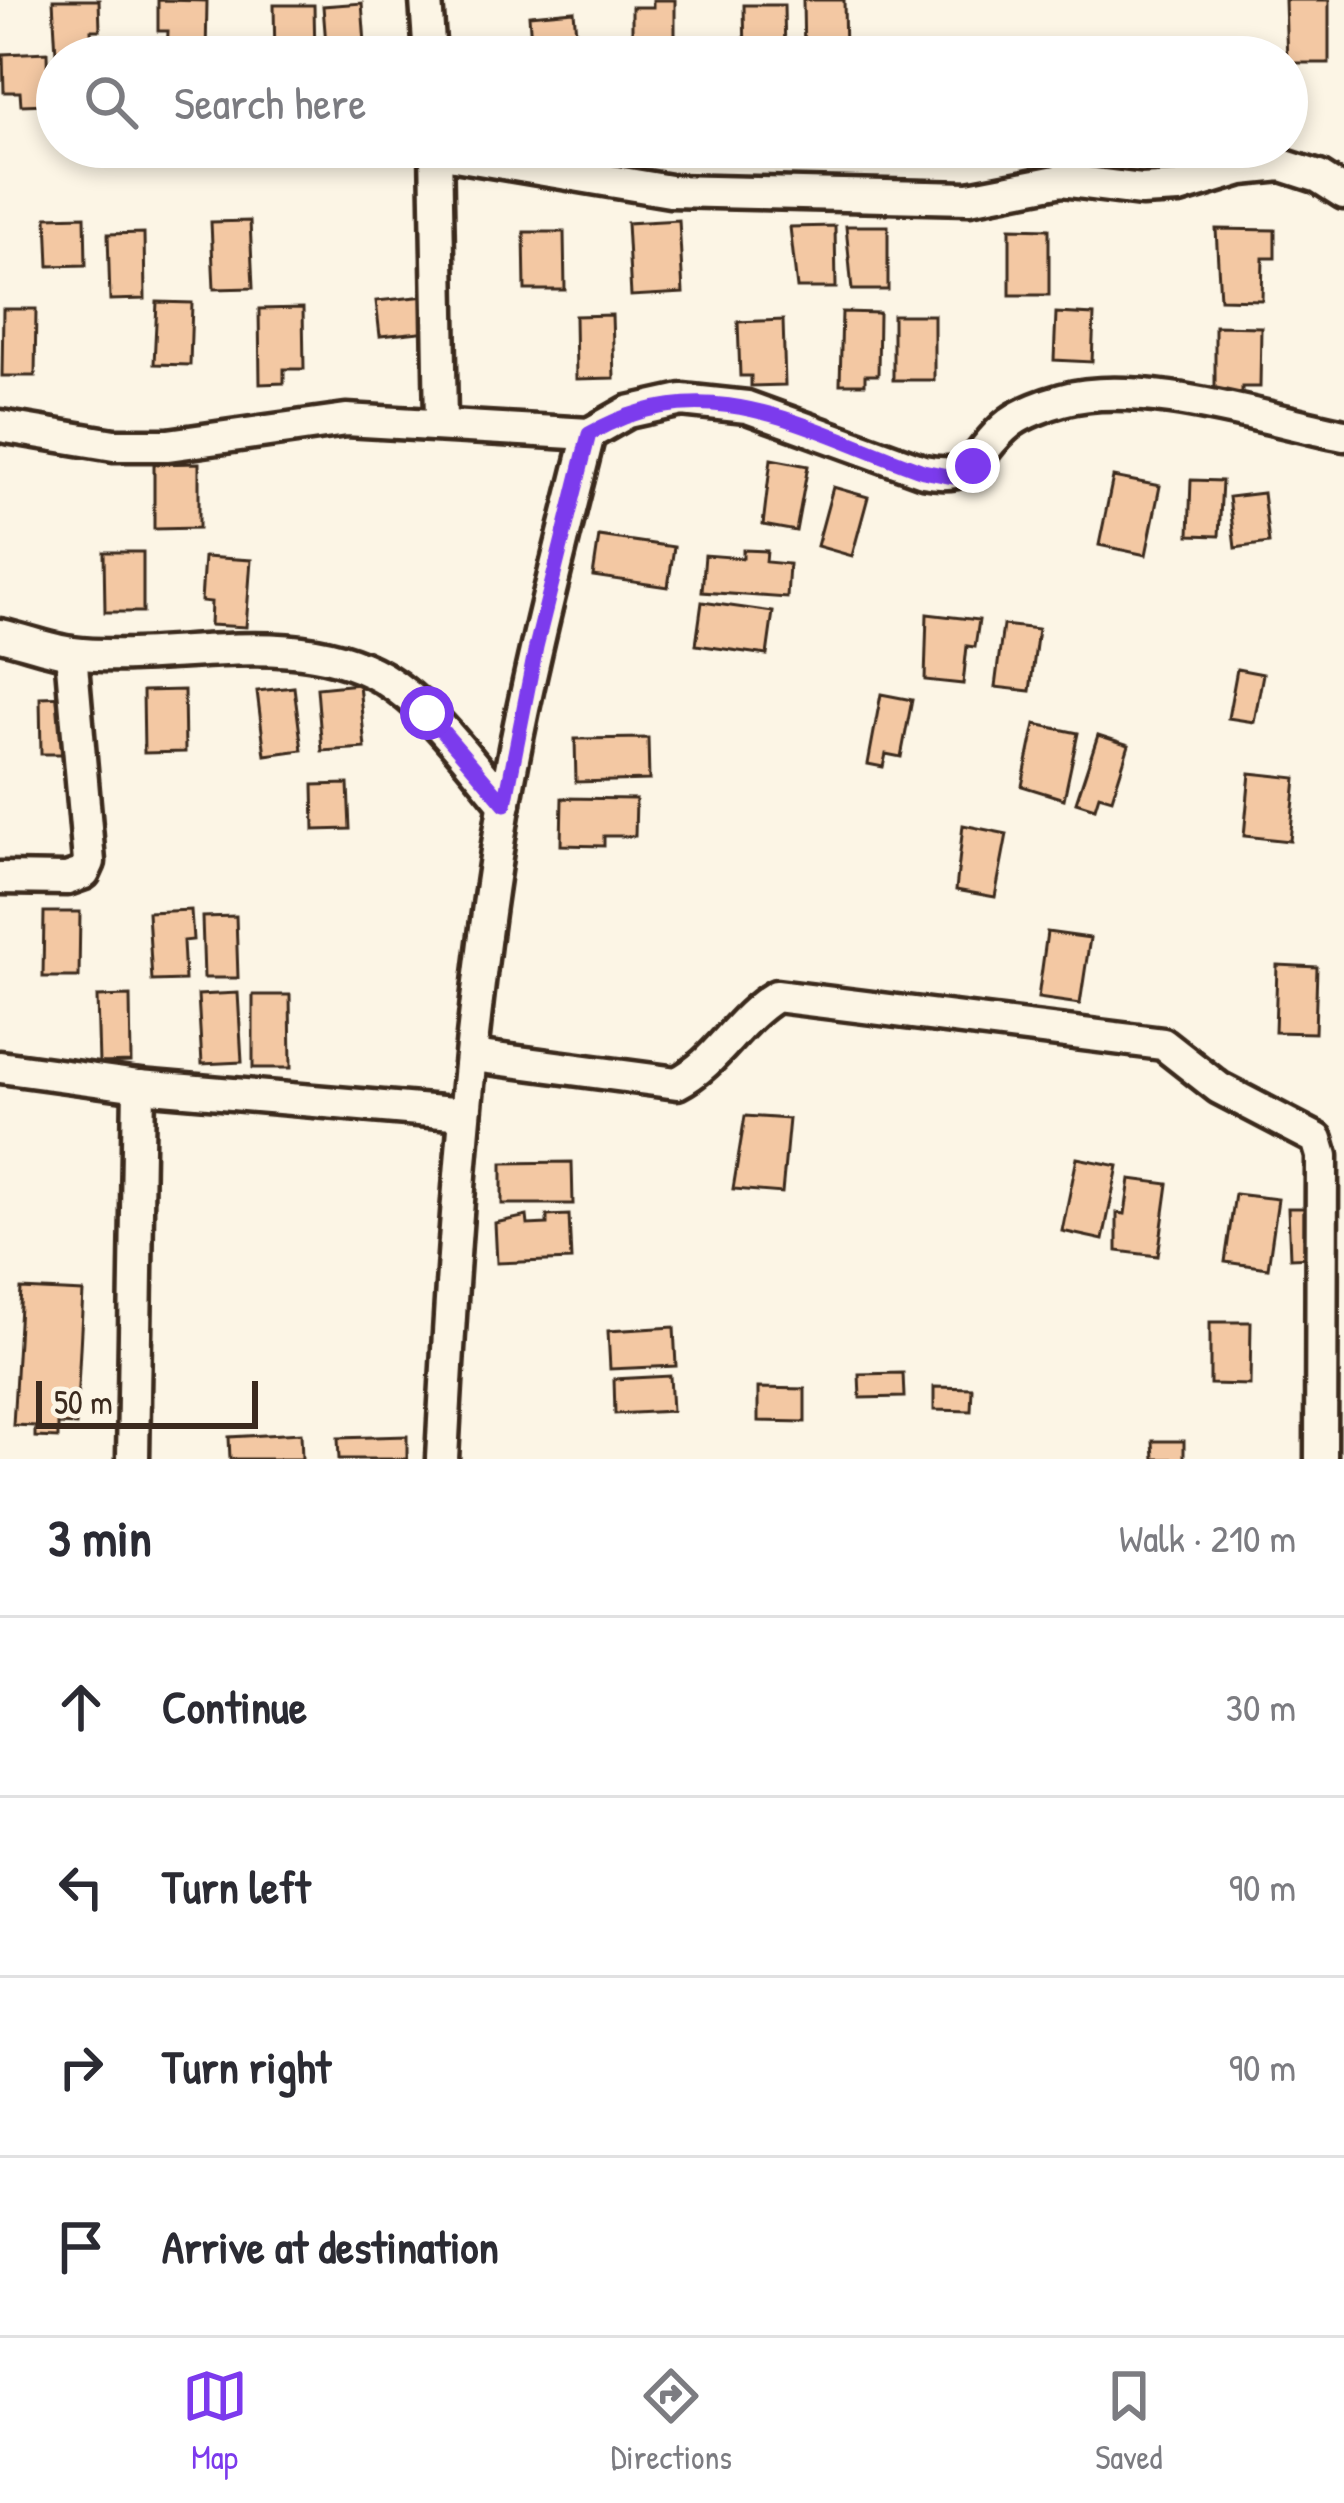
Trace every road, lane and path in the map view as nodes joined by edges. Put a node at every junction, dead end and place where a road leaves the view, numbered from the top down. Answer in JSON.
{"nodes":[{"id":1,"x":426,"y":0,"type":"edge"},
{"id":2,"x":429,"y":36,"type":"edge"},
{"id":3,"x":437,"y":168,"type":"edge"},
{"id":4,"x":542,"y":168,"type":"edge"},
{"id":5,"x":1252,"y":168,"type":"edge"},
{"id":6,"x":1291,"y":168,"type":"edge"},
{"id":7,"x":1344,"y":193,"type":"edge"},
{"id":8,"x":441,"y":422,"type":"junction"},
{"id":9,"x":0,"y":426,"type":"edge"},
{"id":10,"x":589,"y":434,"type":"junction"},
{"id":11,"x":1344,"y":435,"type":"edge"},
{"id":12,"x":0,"y":635,"type":"edge"},
{"id":13,"x":71,"y":652,"type":"junction"},
{"id":14,"x":505,"y":804,"type":"junction"},
{"id":15,"x":0,"y":878,"type":"edge"},
{"id":16,"x":473,"y":1056,"type":"junction"},
{"id":17,"x":0,"y":1067,"type":"edge"},
{"id":18,"x":139,"y":1086,"type":"junction"},
{"id":19,"x":465,"y":1114,"type":"junction"},
{"id":20,"x":1333,"y":1323,"type":"edge"},
{"id":21,"x":133,"y":1459,"type":"edge"},
{"id":22,"x":442,"y":1459,"type":"edge"},
{"id":23,"x":1321,"y":1459,"type":"edge"}],
"edges":[{"from":1,"to":2,"type":"street"},
{"from":3,"to":8,"type":"street"},
{"from":4,"to":5,"type":"street"},
{"from":6,"to":7,"type":"street"},
{"from":8,"to":9,"type":"street"},
{"from":8,"to":10,"type":"street"},
{"from":10,"to":11,"type":"street"},
{"from":10,"to":14,"type":"street"},
{"from":12,"to":13,"type":"street"},
{"from":13,"to":14,"type":"street"},
{"from":13,"to":15,"type":"street"},
{"from":14,"to":16,"type":"street"},
{"from":16,"to":19,"type":"street"},
{"from":16,"to":20,"type":"street"},
{"from":17,"to":18,"type":"street"},
{"from":18,"to":19,"type":"street"},
{"from":18,"to":21,"type":"street"},
{"from":19,"to":22,"type":"street"},
{"from":20,"to":23,"type":"street"}]}
